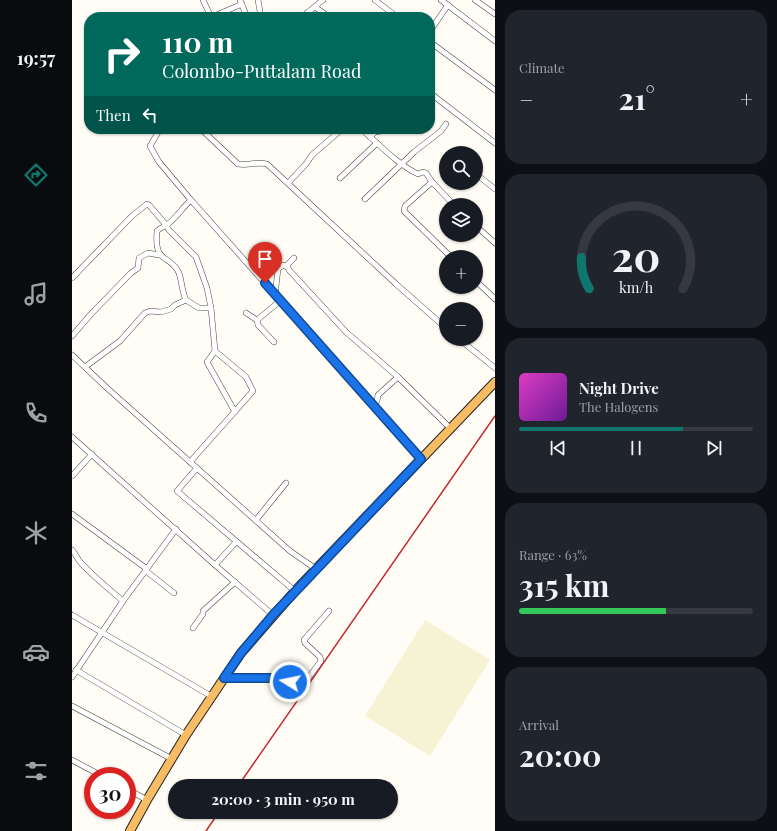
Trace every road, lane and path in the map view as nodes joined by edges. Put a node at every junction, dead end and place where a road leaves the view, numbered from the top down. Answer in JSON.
{"nodes":[{"id":1,"x":203,"y":0,"type":"edge"},
{"id":2,"x":258,"y":0,"type":"edge"},
{"id":3,"x":374,"y":0,"type":"edge"},
{"id":4,"x":441,"y":0,"type":"edge"},
{"id":5,"x":475,"y":0,"type":"edge"},
{"id":6,"x":241,"y":2,"type":"edge"},
{"id":7,"x":318,"y":2,"type":"edge"},
{"id":8,"x":448,"y":5,"type":"junction"},
{"id":9,"x":209,"y":12,"type":"edge"},
{"id":10,"x":221,"y":12,"type":"edge"},
{"id":11,"x":245,"y":12,"type":"edge"},
{"id":12,"x":261,"y":12,"type":"edge"},
{"id":13,"x":307,"y":12,"type":"edge"},
{"id":14,"x":325,"y":12,"type":"edge"},
{"id":15,"x":390,"y":12,"type":"edge"},
{"id":16,"x":495,"y":14,"type":"edge"},
{"id":17,"x":435,"y":24,"type":"edge"},
{"id":18,"x":495,"y":41,"type":"edge"},
{"id":19,"x":435,"y":46,"type":"edge"},
{"id":20,"x":495,"y":90,"type":"edge"},
{"id":21,"x":435,"y":97,"type":"edge"},
{"id":22,"x":446,"y":124,"type":"dead end"},
{"id":23,"x":157,"y":134,"type":"edge"},
{"id":24,"x":206,"y":134,"type":"edge"},
{"id":25,"x":336,"y":134,"type":"edge"},
{"id":26,"x":367,"y":134,"type":"edge"},
{"id":27,"x":373,"y":134,"type":"edge"},
{"id":28,"x":370,"y":137,"type":"junction"},
{"id":29,"x":377,"y":142,"type":"junction"},
{"id":30,"x":495,"y":143,"type":"edge"},
{"id":31,"x":402,"y":164,"type":"junction"},
{"id":32,"x":340,"y":178,"type":"dead end"},
{"id":33,"x":483,"y":180,"type":"edge"},
{"id":34,"x":432,"y":182,"type":"junction"},
{"id":35,"x":288,"y":183,"type":"junction"},
{"id":36,"x":495,"y":189,"type":"edge"},
{"id":37,"x":447,"y":198,"type":"edge"},
{"id":38,"x":365,"y":199,"type":"dead end"},
{"id":39,"x":191,"y":200,"type":"junction"},
{"id":40,"x":167,"y":226,"type":"junction"},
{"id":41,"x":483,"y":232,"type":"edge"},
{"id":42,"x":495,"y":243,"type":"edge"},
{"id":43,"x":444,"y":250,"type":"edge"},
{"id":44,"x":159,"y":255,"type":"junction"},
{"id":45,"x":294,"y":258,"type":"dead end"},
{"id":46,"x":287,"y":267,"type":"junction"},
{"id":47,"x":72,"y":278,"type":"edge"},
{"id":48,"x":483,"y":288,"type":"edge"},
{"id":49,"x":275,"y":295,"type":"junction"},
{"id":50,"x":495,"y":299,"type":"edge"},
{"id":51,"x":186,"y":300,"type":"junction"},
{"id":52,"x":280,"y":300,"type":"junction"},
{"id":53,"x":211,"y":308,"type":"junction"},
{"id":54,"x":246,"y":313,"type":"dead end"},
{"id":55,"x":257,"y":320,"type":"junction"},
{"id":56,"x":439,"y":322,"type":"edge"},
{"id":57,"x":72,"y":336,"type":"edge"},
{"id":58,"x":274,"y":342,"type":"dead end"},
{"id":59,"x":468,"y":346,"type":"edge"},
{"id":60,"x":215,"y":351,"type":"junction"},
{"id":61,"x":72,"y":355,"type":"edge"},
{"id":62,"x":85,"y":367,"type":"junction"},
{"id":63,"x":495,"y":368,"type":"edge"},
{"id":64,"x":398,"y":377,"type":"junction"},
{"id":65,"x":495,"y":382,"type":"edge"},
{"id":66,"x":373,"y":404,"type":"junction"},
{"id":67,"x":235,"y":412,"type":"junction"},
{"id":68,"x":450,"y":428,"type":"junction"},
{"id":69,"x":72,"y":437,"type":"edge"},
{"id":70,"x":92,"y":454,"type":"junction"},
{"id":71,"x":421,"y":459,"type":"junction"},
{"id":72,"x":190,"y":462,"type":"junction"},
{"id":73,"x":196,"y":468,"type":"junction"},
{"id":74,"x":72,"y":476,"type":"edge"},
{"id":75,"x":286,"y":483,"type":"dead end"},
{"id":76,"x":72,"y":514,"type":"edge"},
{"id":77,"x":256,"y":520,"type":"junction"},
{"id":78,"x":176,"y":529,"type":"junction"},
{"id":79,"x":236,"y":542,"type":"junction"},
{"id":80,"x":72,"y":550,"type":"edge"},
{"id":81,"x":215,"y":565,"type":"junction"},
{"id":82,"x":316,"y":569,"type":"junction"},
{"id":83,"x":147,"y":570,"type":"junction"},
{"id":84,"x":235,"y":582,"type":"junction"},
{"id":85,"x":295,"y":591,"type":"junction"},
{"id":86,"x":174,"y":593,"type":"dead end"},
{"id":87,"x":124,"y":601,"type":"junction"},
{"id":88,"x":328,"y":611,"type":"dead end"},
{"id":89,"x":72,"y":615,"type":"edge"},
{"id":90,"x":273,"y":615,"type":"junction"},
{"id":91,"x":193,"y":628,"type":"dead end"},
{"id":92,"x":103,"y":632,"type":"junction"},
{"id":93,"x":76,"y":670,"type":"junction"},
{"id":94,"x":72,"y":677,"type":"edge"},
{"id":95,"x":224,"y":678,"type":"junction"},
{"id":96,"x":211,"y":696,"type":"junction"},
{"id":97,"x":72,"y":706,"type":"edge"},
{"id":98,"x":186,"y":735,"type":"junction"},
{"id":99,"x":172,"y":759,"type":"junction"},
{"id":100,"x":72,"y":760,"type":"edge"},
{"id":101,"x":84,"y":767,"type":"edge"},
{"id":102,"x":85,"y":767,"type":"edge"},
{"id":103,"x":136,"y":794,"type":"edge"},
{"id":104,"x":147,"y":800,"type":"junction"},
{"id":105,"x":130,"y":831,"type":"edge"}],
"edges":[{"from":1,"to":9,"type":"street"},
{"from":2,"to":12,"type":"street"},
{"from":3,"to":15,"type":"street"},
{"from":4,"to":8,"type":"street"},
{"from":5,"to":16,"type":"street"},
{"from":6,"to":10,"type":"street"},
{"from":6,"to":11,"type":"street"},
{"from":7,"to":13,"type":"street"},
{"from":7,"to":14,"type":"street"},
{"from":8,"to":17,"type":"street"},
{"from":8,"to":18,"type":"street"},
{"from":19,"to":20,"type":"street"},
{"from":21,"to":30,"type":"street"},
{"from":22,"to":31,"type":"street"},
{"from":23,"to":39,"type":"street"},
{"from":24,"to":35,"type":"street"},
{"from":25,"to":35,"type":"street"},
{"from":26,"to":28,"type":"street"},
{"from":27,"to":28,"type":"street"},
{"from":28,"to":29,"type":"street"},
{"from":29,"to":31,"type":"street"},
{"from":29,"to":32,"type":"street"},
{"from":31,"to":34,"type":"street"},
{"from":31,"to":38,"type":"street"},
{"from":33,"to":36,"type":"street"},
{"from":34,"to":37,"type":"street"},
{"from":34,"to":43,"type":"street"},
{"from":35,"to":56,"type":"street"},
{"from":39,"to":40,"type":"street"},
{"from":39,"to":49,"type":"street"},
{"from":40,"to":44,"type":"street"},
{"from":40,"to":47,"type":"street"},
{"from":40,"to":53,"type":"street"},
{"from":41,"to":42,"type":"street"},
{"from":44,"to":51,"type":"street"},
{"from":44,"to":57,"type":"street"},
{"from":45,"to":46,"type":"street"},
{"from":46,"to":49,"type":"street"},
{"from":46,"to":64,"type":"street"},
{"from":48,"to":50,"type":"street"},
{"from":49,"to":52,"type":"street"},
{"from":51,"to":53,"type":"street"},
{"from":51,"to":62,"type":"street"},
{"from":52,"to":55,"type":"street"},
{"from":52,"to":66,"type":"street"},
{"from":53,"to":60,"type":"street"},
{"from":54,"to":55,"type":"street"},
{"from":55,"to":58,"type":"street"},
{"from":59,"to":63,"type":"street"},
{"from":60,"to":67,"type":"street"},
{"from":60,"to":67,"type":"street"},
{"from":61,"to":62,"type":"street"},
{"from":62,"to":72,"type":"street"},
{"from":64,"to":66,"type":"street"},
{"from":64,"to":68,"type":"street"},
{"from":65,"to":68,"type":"highway"},
{"from":66,"to":71,"type":"street"},
{"from":67,"to":72,"type":"street"},
{"from":68,"to":71,"type":"highway"},
{"from":69,"to":70,"type":"street"},
{"from":70,"to":74,"type":"street"},
{"from":70,"to":78,"type":"street"},
{"from":71,"to":82,"type":"highway"},
{"from":72,"to":73,"type":"street"},
{"from":73,"to":77,"type":"street"},
{"from":73,"to":79,"type":"street"},
{"from":75,"to":77,"type":"street"},
{"from":76,"to":83,"type":"street"},
{"from":77,"to":82,"type":"street"},
{"from":78,"to":81,"type":"street"},
{"from":78,"to":83,"type":"street"},
{"from":79,"to":81,"type":"street"},
{"from":79,"to":85,"type":"street"},
{"from":80,"to":87,"type":"street"},
{"from":81,"to":84,"type":"street"},
{"from":82,"to":85,"type":"highway"},
{"from":83,"to":86,"type":"street"},
{"from":83,"to":87,"type":"street"},
{"from":84,"to":90,"type":"street"},
{"from":84,"to":91,"type":"street"},
{"from":85,"to":90,"type":"highway"},
{"from":87,"to":92,"type":"street"},
{"from":88,"to":95,"type":"street"},
{"from":89,"to":92,"type":"street"},
{"from":90,"to":95,"type":"highway"},
{"from":92,"to":93,"type":"street"},
{"from":92,"to":96,"type":"street"},
{"from":93,"to":94,"type":"street"},
{"from":93,"to":98,"type":"street"},
{"from":95,"to":96,"type":"highway"},
{"from":96,"to":98,"type":"highway"},
{"from":97,"to":99,"type":"street"},
{"from":98,"to":99,"type":"highway"},
{"from":99,"to":104,"type":"highway"},
{"from":100,"to":101,"type":"street"},
{"from":100,"to":102,"type":"street"},
{"from":103,"to":104,"type":"street"},
{"from":104,"to":105,"type":"highway"}]}
